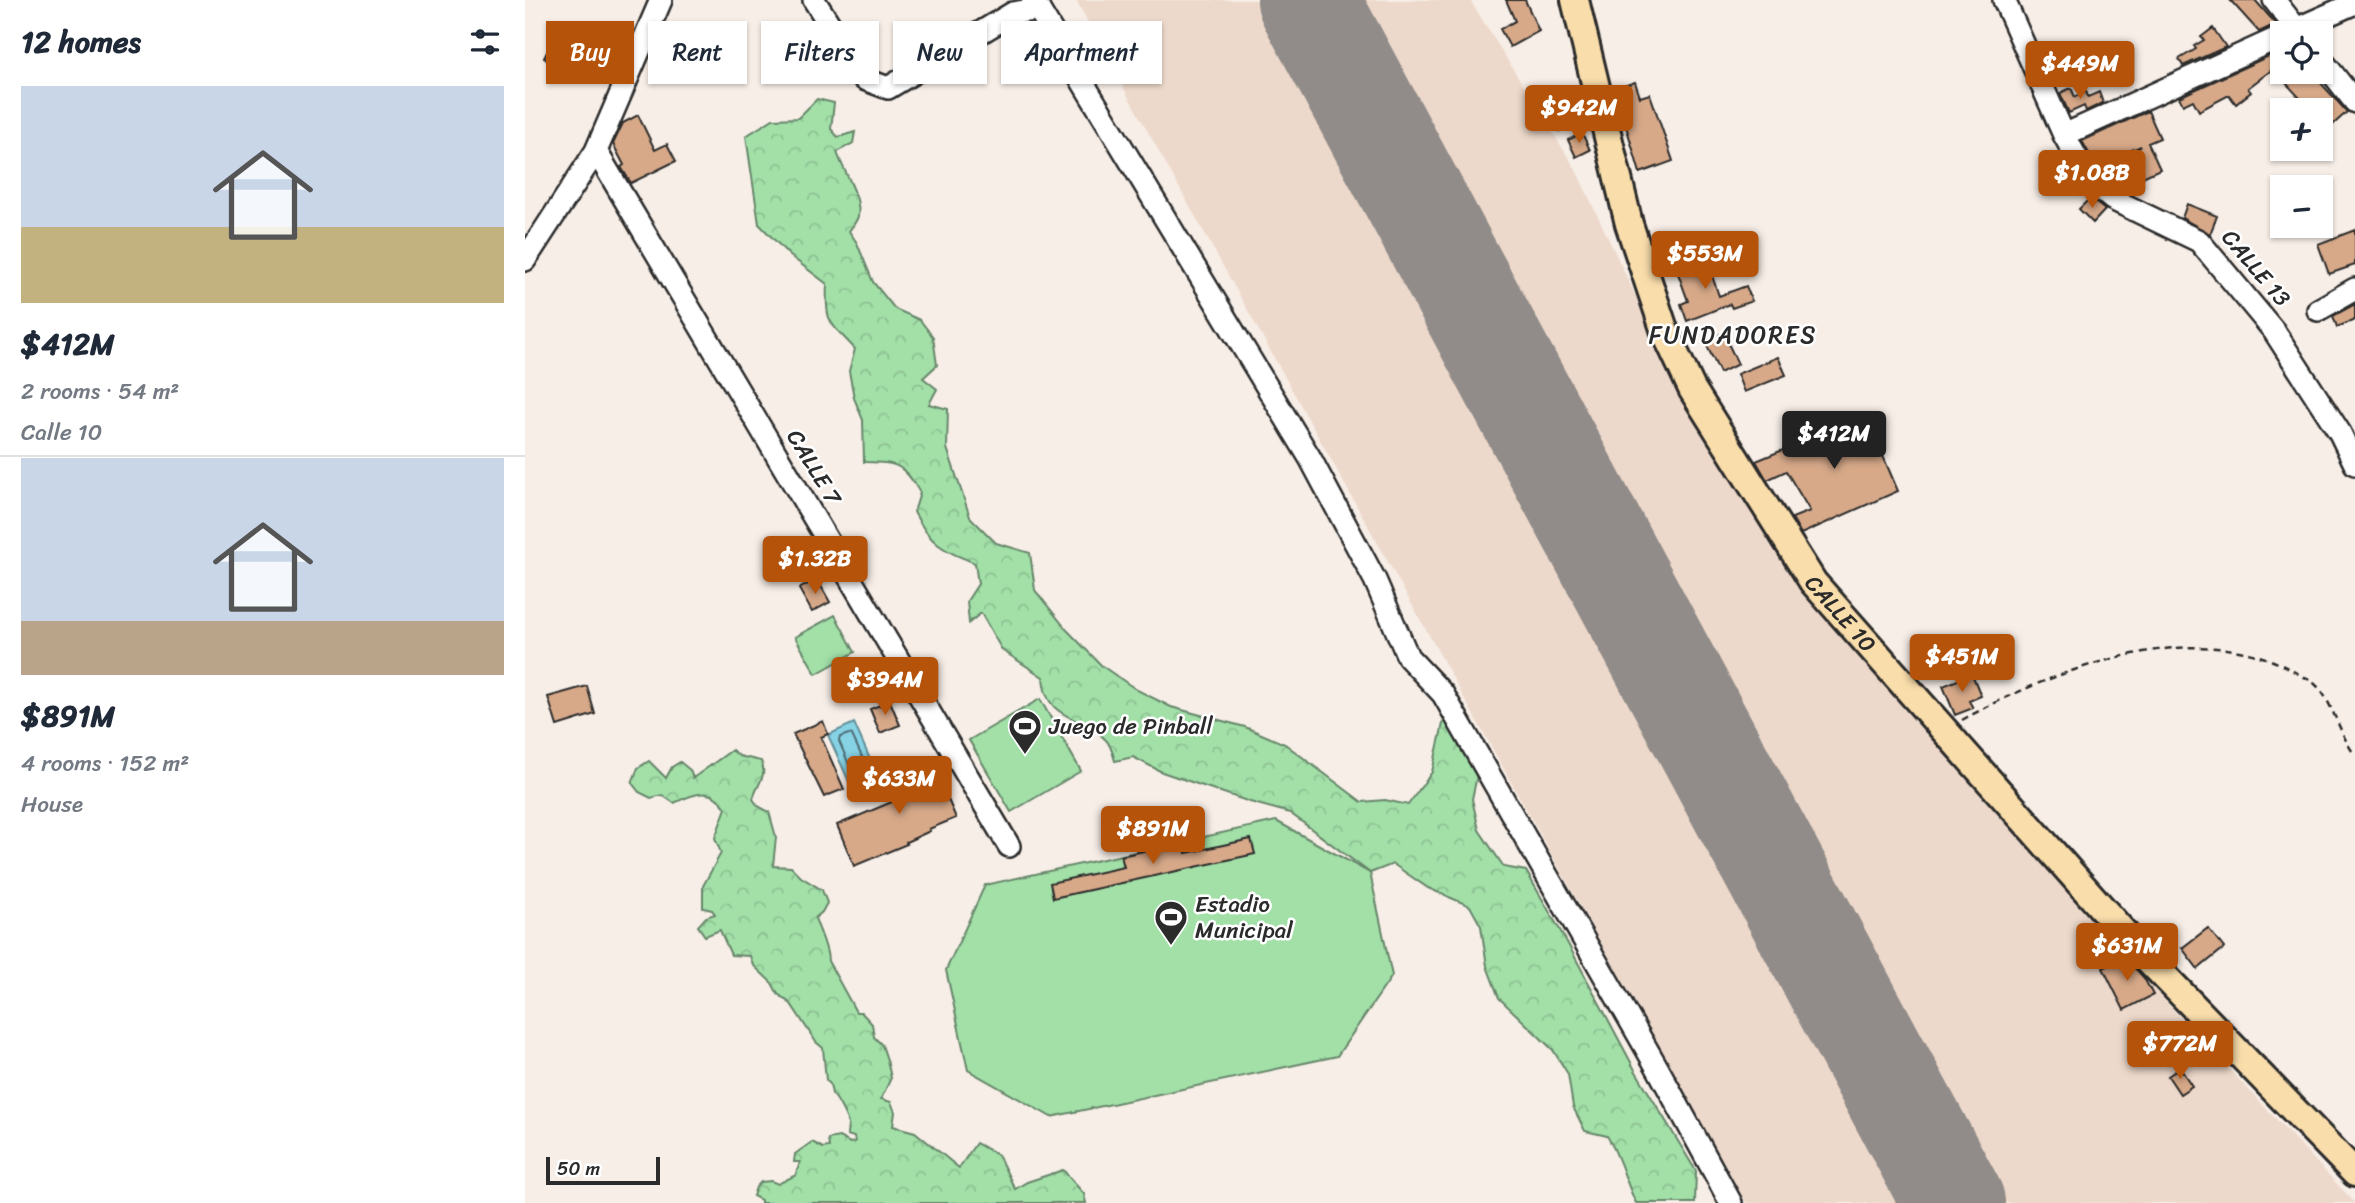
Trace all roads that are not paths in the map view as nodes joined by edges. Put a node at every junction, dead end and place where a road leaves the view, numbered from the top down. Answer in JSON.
{"nodes":[{"id":1,"x":661,"y":0,"type":"edge"},
{"id":2,"x":814,"y":0,"type":"edge"},
{"id":3,"x":1575,"y":0,"type":"edge"},
{"id":4,"x":2004,"y":0,"type":"edge"},
{"id":5,"x":2274,"y":0,"type":"edge"},
{"id":6,"x":2355,"y":3,"type":"edge"},
{"id":7,"x":1036,"y":5,"type":"edge"},
{"id":8,"x":2285,"y":21,"type":"edge"},
{"id":9,"x":2317,"y":21,"type":"edge"},
{"id":10,"x":2270,"y":43,"type":"edge"},
{"id":11,"x":2333,"y":74,"type":"edge"},
{"id":12,"x":2355,"y":102,"type":"edge"},
{"id":13,"x":2064,"y":135,"type":"junction"},
{"id":14,"x":596,"y":151,"type":"junction"},
{"id":15,"x":525,"y":260,"type":"edge"},
{"id":16,"x":2355,"y":289,"type":"edge"},
{"id":17,"x":2318,"y":310,"type":"dead end"},
{"id":18,"x":2355,"y":464,"type":"edge"},
{"id":19,"x":1009,"y":846,"type":"dead end"},
{"id":20,"x":2355,"y":1173,"type":"edge"},
{"id":21,"x":1731,"y":1203,"type":"edge"}],
"edges":[{"from":1,"to":14,"type":"street"},
{"from":2,"to":7,"type":"street"},
{"from":3,"to":20,"type":"main road","name":"CALLE 10"},
{"from":4,"to":13,"type":"street","name":"CALLE 13"},
{"from":5,"to":8,"type":"street"},
{"from":6,"to":9,"type":"street"},
{"from":7,"to":21,"type":"street"},
{"from":10,"to":13,"type":"street"},
{"from":11,"to":12,"type":"street"},
{"from":13,"to":18,"type":"street","name":"CALLE 13"},
{"from":14,"to":15,"type":"street"},
{"from":14,"to":19,"type":"street","name":"CALLE 7"},
{"from":16,"to":17,"type":"street"}]}
